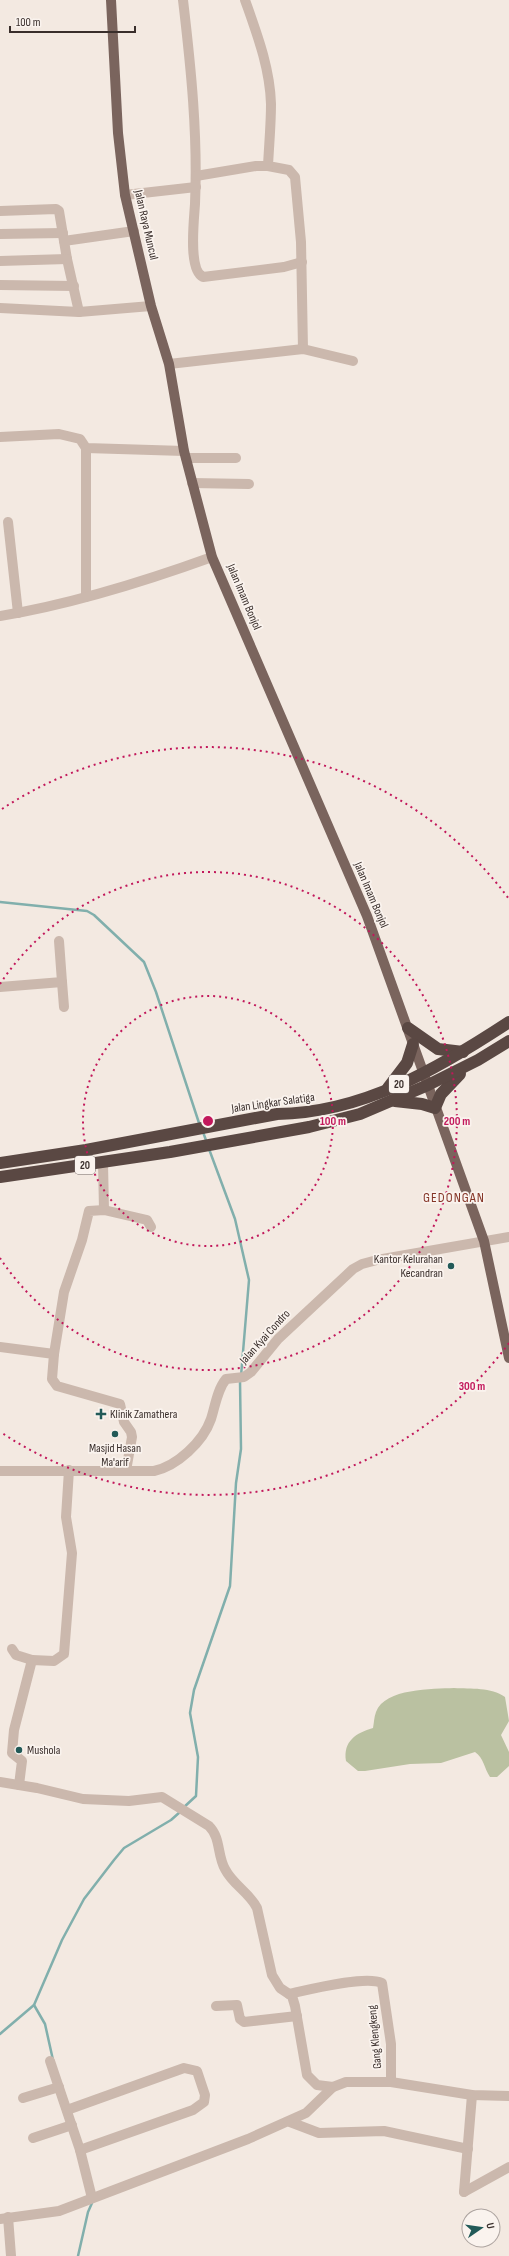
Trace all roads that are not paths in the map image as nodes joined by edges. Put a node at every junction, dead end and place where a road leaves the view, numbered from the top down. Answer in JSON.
{"nodes":[{"id":1,"x":111,"y":0,"type":"edge"},
{"id":2,"x":183,"y":0,"type":"edge"},
{"id":3,"x":245,"y":0,"type":"edge"},
{"id":4,"x":268,"y":166,"type":"junction"},
{"id":5,"x":196,"y":176,"type":"junction"},
{"id":6,"x":196,"y":187,"type":"junction"},
{"id":7,"x":125,"y":195,"type":"junction"},
{"id":8,"x":0,"y":211,"type":"edge"},
{"id":9,"x":134,"y":231,"type":"junction"},
{"id":10,"x":0,"y":234,"type":"edge"},
{"id":11,"x":63,"y":237,"type":"junction"},
{"id":12,"x":67,"y":259,"type":"junction"},
{"id":13,"x":0,"y":261,"type":"edge"},
{"id":14,"x":302,"y":262,"type":"junction"},
{"id":15,"x":0,"y":286,"type":"edge"},
{"id":16,"x":74,"y":286,"type":"junction"},
{"id":17,"x":151,"y":306,"type":"junction"},
{"id":18,"x":0,"y":308,"type":"edge"},
{"id":19,"x":79,"y":312,"type":"junction"},
{"id":20,"x":303,"y":349,"type":"junction"},
{"id":21,"x":353,"y":361,"type":"dead end"},
{"id":22,"x":169,"y":364,"type":"junction"},
{"id":23,"x":0,"y":437,"type":"edge"},
{"id":24,"x":86,"y":448,"type":"junction"},
{"id":25,"x":185,"y":454,"type":"junction"},
{"id":26,"x":236,"y":458,"type":"dead end"},
{"id":27,"x":192,"y":483,"type":"junction"},
{"id":28,"x":249,"y":484,"type":"dead end"},
{"id":29,"x":8,"y":522,"type":"dead end"},
{"id":30,"x":212,"y":556,"type":"junction"},
{"id":31,"x":86,"y":597,"type":"junction"},
{"id":32,"x":18,"y":613,"type":"junction"},
{"id":33,"x":0,"y":616,"type":"edge"},
{"id":34,"x":59,"y":941,"type":"dead end"},
{"id":35,"x":62,"y":982,"type":"junction"},
{"id":36,"x":0,"y":987,"type":"edge"},
{"id":37,"x":64,"y":1007,"type":"dead end"},
{"id":38,"x":509,"y":1022,"type":"edge"},
{"id":39,"x":408,"y":1028,"type":"junction"},
{"id":40,"x":509,"y":1041,"type":"edge"},
{"id":41,"x":413,"y":1044,"type":"junction"},
{"id":42,"x":463,"y":1052,"type":"junction"},
{"id":43,"x":478,"y":1060,"type":"junction"},
{"id":44,"x":426,"y":1080,"type":"junction"},
{"id":45,"x":387,"y":1095,"type":"junction"},
{"id":46,"x":435,"y":1108,"type":"junction"},
{"id":47,"x":0,"y":1163,"type":"edge"},
{"id":48,"x":103,"y":1163,"type":"junction"},
{"id":49,"x":0,"y":1177,"type":"edge"},
{"id":50,"x":104,"y":1210,"type":"junction"},
{"id":51,"x":151,"y":1227,"type":"dead end"},
{"id":52,"x":509,"y":1237,"type":"edge"},
{"id":53,"x":484,"y":1241,"type":"junction"},
{"id":54,"x":0,"y":1347,"type":"edge"},
{"id":55,"x":54,"y":1354,"type":"junction"},
{"id":56,"x":509,"y":1358,"type":"edge"},
{"id":57,"x":69,"y":1470,"type":"junction"},
{"id":58,"x":0,"y":1471,"type":"edge"},
{"id":59,"x":126,"y":1471,"type":"junction"},
{"id":60,"x":12,"y":1648,"type":"dead end"},
{"id":61,"x":32,"y":1660,"type":"junction"},
{"id":62,"x":0,"y":1782,"type":"edge"},
{"id":63,"x":19,"y":1785,"type":"junction"},
{"id":64,"x":289,"y":1994,"type":"junction"},
{"id":65,"x":216,"y":2006,"type":"dead end"},
{"id":66,"x":297,"y":2016,"type":"junction"},
{"id":67,"x":50,"y":2061,"type":"dead end"},
{"id":68,"x":391,"y":2082,"type":"junction"},
{"id":69,"x":59,"y":2087,"type":"junction"},
{"id":70,"x":333,"y":2087,"type":"junction"},
{"id":71,"x":472,"y":2095,"type":"junction"},
{"id":72,"x":509,"y":2096,"type":"edge"},
{"id":73,"x":23,"y":2098,"type":"dead end"},
{"id":74,"x":70,"y":2110,"type":"junction"},
{"id":75,"x":290,"y":2122,"type":"junction"},
{"id":76,"x":72,"y":2125,"type":"junction"},
{"id":77,"x":33,"y":2138,"type":"dead end"},
{"id":78,"x":83,"y":2149,"type":"junction"},
{"id":79,"x":468,"y":2149,"type":"junction"},
{"id":80,"x":509,"y":2167,"type":"edge"},
{"id":81,"x":94,"y":2196,"type":"junction"},
{"id":82,"x":4,"y":2218,"type":"edge"},
{"id":83,"x":11,"y":2256,"type":"edge"}],
"edges":[{"from":1,"to":7,"type":"main road","name":"Jalan Raya Muncul"},
{"from":2,"to":5,"type":"street"},
{"from":3,"to":4,"type":"street"},
{"from":4,"to":5,"type":"street"},
{"from":4,"to":14,"type":"street"},
{"from":5,"to":6,"type":"street"},
{"from":6,"to":7,"type":"street"},
{"from":6,"to":14,"type":"street"},
{"from":7,"to":9,"type":"main road","name":"Jalan Raya Muncul"},
{"from":8,"to":11,"type":"street"},
{"from":9,"to":11,"type":"street"},
{"from":9,"to":17,"type":"main road","name":"Jalan Raya Muncul"},
{"from":10,"to":11,"type":"street"},
{"from":11,"to":12,"type":"street"},
{"from":12,"to":13,"type":"street"},
{"from":12,"to":16,"type":"street"},
{"from":14,"to":20,"type":"street"},
{"from":15,"to":16,"type":"street"},
{"from":16,"to":19,"type":"street"},
{"from":17,"to":19,"type":"street"},
{"from":17,"to":22,"type":"main road","name":"Jalan Raya Muncul"},
{"from":18,"to":19,"type":"street"},
{"from":20,"to":21,"type":"street"},
{"from":20,"to":22,"type":"street"},
{"from":22,"to":25,"type":"main road","name":"Jalan Raya Muncul"},
{"from":23,"to":24,"type":"street"},
{"from":24,"to":25,"type":"street"},
{"from":24,"to":31,"type":"street"},
{"from":25,"to":26,"type":"street"},
{"from":25,"to":27,"type":"main road","name":"Jalan Imam Bonjol"},
{"from":27,"to":28,"type":"street"},
{"from":27,"to":30,"type":"main road","name":"Jalan Imam Bonjol"},
{"from":29,"to":32,"type":"street"},
{"from":30,"to":31,"type":"street"},
{"from":30,"to":39,"type":"main road","name":"Jalan Imam Bonjol"},
{"from":31,"to":32,"type":"street"},
{"from":32,"to":33,"type":"street"},
{"from":34,"to":35,"type":"street"},
{"from":35,"to":36,"type":"street"},
{"from":35,"to":37,"type":"street"},
{"from":38,"to":42,"type":"highway","name":"Jalan Lingkar Salatiga","number":"20"},
{"from":39,"to":41,"type":"main road","name":"Jalan Imam Bonjol"},
{"from":39,"to":42,"type":"highway"},
{"from":40,"to":43,"type":"highway","name":"Jalan Lingkar Salatiga","number":"20"},
{"from":41,"to":44,"type":"main road","name":"Jalan Imam Bonjol"},
{"from":41,"to":45,"type":"highway"},
{"from":42,"to":44,"type":"highway","name":"Jalan Lingkar Salatiga","number":"20"},
{"from":43,"to":44,"type":"highway","name":"Jalan Lingkar Salatiga","number":"20"},
{"from":43,"to":46,"type":"highway"},
{"from":44,"to":45,"type":"highway","name":"Jalan Lingkar Salatiga","number":"20"},
{"from":44,"to":46,"type":"main road","name":"Jalan Imam Bonjol"},
{"from":45,"to":46,"type":"highway"},
{"from":45,"to":47,"type":"highway","name":"Jalan Lingkar Salatiga","number":"20"},
{"from":45,"to":48,"type":"highway","name":"Jalan Lingkar Salatiga","number":"20"},
{"from":46,"to":53,"type":"main road","name":"Jalan Imam Bonjol"},
{"from":48,"to":49,"type":"highway","name":"Jalan Lingkar Salatiga","number":"20"},
{"from":48,"to":50,"type":"street"},
{"from":50,"to":51,"type":"street"},
{"from":50,"to":55,"type":"street"},
{"from":52,"to":53,"type":"street","name":"Jalan Kyai Condro"},
{"from":53,"to":56,"type":"main road","name":"Jalan Imam Bonjol"},
{"from":53,"to":59,"type":"street","name":"Jalan Kyai Condro"},
{"from":54,"to":55,"type":"street"},
{"from":55,"to":59,"type":"street"},
{"from":57,"to":58,"type":"street","name":"Jalan Kyai Condro"},
{"from":57,"to":59,"type":"street","name":"Jalan Kyai Condro"},
{"from":57,"to":61,"type":"street"},
{"from":60,"to":61,"type":"street"},
{"from":61,"to":63,"type":"street"},
{"from":62,"to":63,"type":"street"},
{"from":63,"to":64,"type":"street"},
{"from":64,"to":66,"type":"street"},
{"from":64,"to":68,"type":"street","name":"Gang Klengkeng"},
{"from":65,"to":66,"type":"street"},
{"from":66,"to":70,"type":"street"},
{"from":67,"to":69,"type":"street"},
{"from":68,"to":70,"type":"street"},
{"from":68,"to":71,"type":"street"},
{"from":69,"to":73,"type":"street"},
{"from":69,"to":74,"type":"street"},
{"from":70,"to":75,"type":"street"},
{"from":71,"to":72,"type":"street"},
{"from":71,"to":79,"type":"street"},
{"from":74,"to":76,"type":"street"},
{"from":74,"to":78,"type":"street"},
{"from":75,"to":79,"type":"street"},
{"from":75,"to":81,"type":"street"},
{"from":76,"to":77,"type":"street"},
{"from":76,"to":78,"type":"street"},
{"from":78,"to":81,"type":"street"},
{"from":79,"to":80,"type":"street"},
{"from":81,"to":82,"type":"street"},
{"from":82,"to":83,"type":"street"}]}
